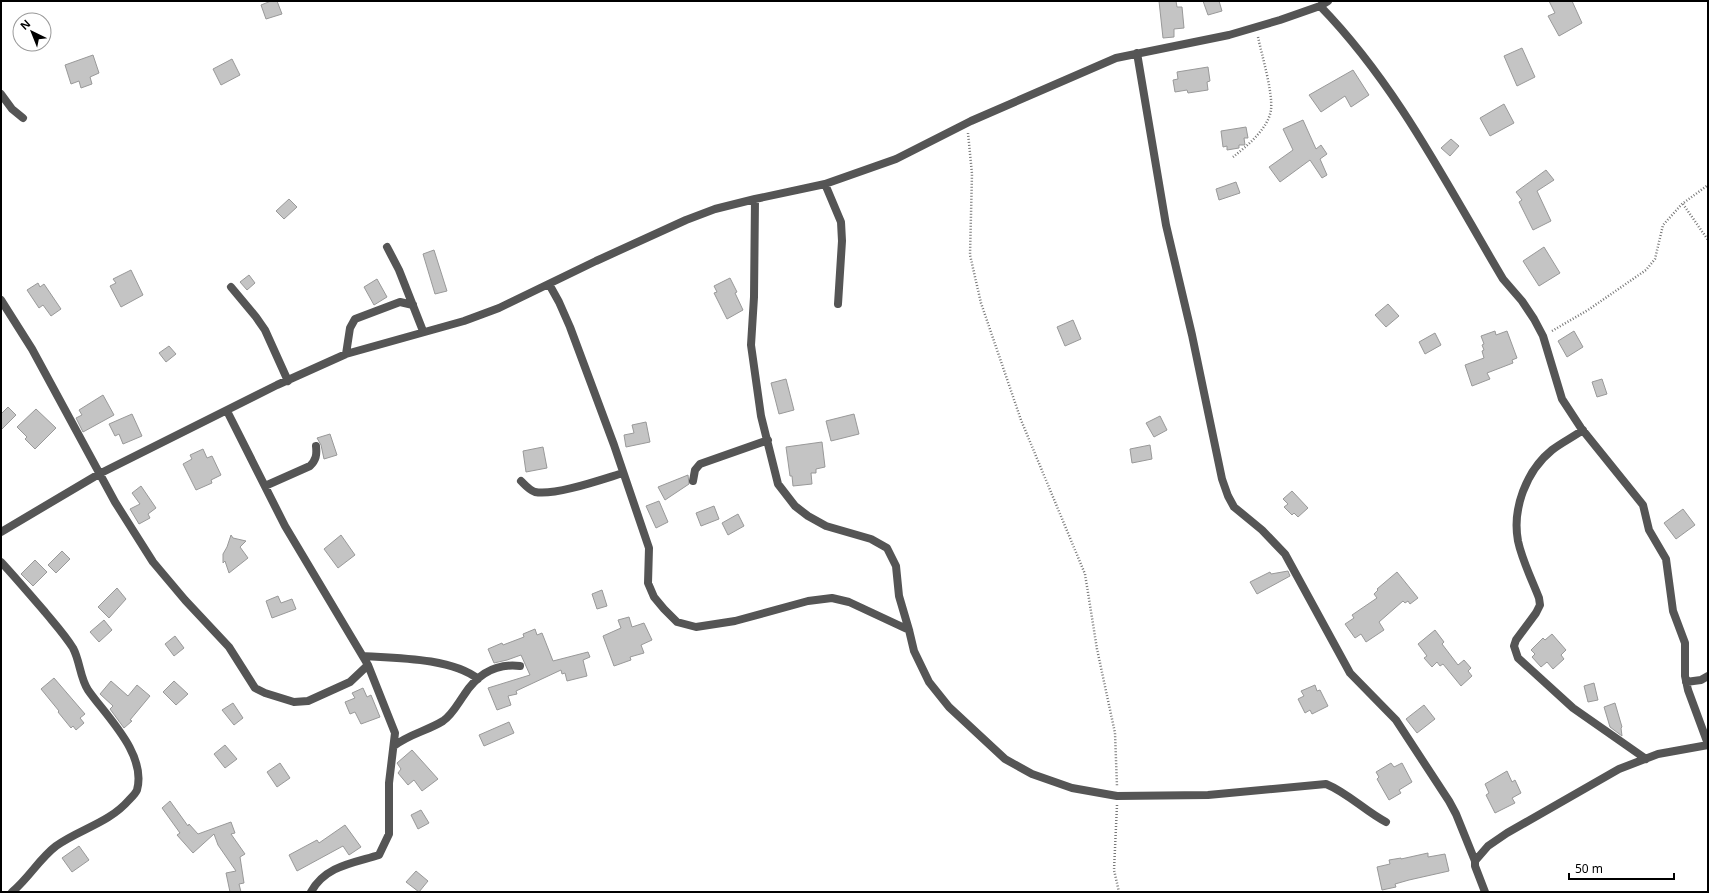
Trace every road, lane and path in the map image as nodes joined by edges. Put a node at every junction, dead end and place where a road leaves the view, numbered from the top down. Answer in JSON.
{"nodes":[{"id":1,"x":1328,"y":1,"type":"edge"},
{"id":2,"x":1320,"y":6,"type":"junction"},
{"id":3,"x":1256,"y":27,"type":"junction"},
{"id":4,"x":1137,"y":52,"type":"junction"},
{"id":5,"x":1,"y":94,"type":"edge"},
{"id":6,"x":23,"y":118,"type":"dead end"},
{"id":7,"x":966,"y":123,"type":"junction"},
{"id":8,"x":1233,"y":157,"type":"dead end"},
{"id":9,"x":825,"y":184,"type":"junction"},
{"id":10,"x":1708,"y":185,"type":"edge"},
{"id":11,"x":755,"y":198,"type":"junction"},
{"id":12,"x":1682,"y":204,"type":"junction"},
{"id":13,"x":1708,"y":240,"type":"edge"},
{"id":14,"x":387,"y":248,"type":"dead end"},
{"id":15,"x":549,"y":284,"type":"junction"},
{"id":16,"x":231,"y":287,"type":"dead end"},
{"id":17,"x":1,"y":300,"type":"edge"},
{"id":18,"x":838,"y":304,"type":"dead end"},
{"id":19,"x":413,"y":305,"type":"junction"},
{"id":20,"x":423,"y":331,"type":"junction"},
{"id":21,"x":1542,"y":336,"type":"junction"},
{"id":22,"x":346,"y":354,"type":"junction"},
{"id":23,"x":288,"y":380,"type":"junction"},
{"id":24,"x":227,"y":412,"type":"junction"},
{"id":25,"x":1583,"y":430,"type":"junction"},
{"id":26,"x":768,"y":440,"type":"junction"},
{"id":27,"x":316,"y":446,"type":"dead end"},
{"id":28,"x":623,"y":473,"type":"junction"},
{"id":29,"x":100,"y":474,"type":"junction"},
{"id":30,"x":521,"y":480,"type":"dead end"},
{"id":31,"x":693,"y":481,"type":"dead end"},
{"id":32,"x":265,"y":486,"type":"junction"},
{"id":33,"x":1,"y":532,"type":"edge"},
{"id":34,"x":1,"y":562,"type":"edge"},
{"id":35,"x":909,"y":630,"type":"junction"},
{"id":36,"x":363,"y":656,"type":"junction"},
{"id":37,"x":368,"y":665,"type":"junction"},
{"id":38,"x":520,"y":666,"type":"dead end"},
{"id":39,"x":1708,"y":676,"type":"edge"},
{"id":40,"x":478,"y":679,"type":"junction"},
{"id":41,"x":1686,"y":682,"type":"junction"},
{"id":42,"x":1708,"y":745,"type":"edge"},
{"id":43,"x":394,"y":746,"type":"junction"},
{"id":44,"x":1646,"y":759,"type":"junction"},
{"id":45,"x":1117,"y":796,"type":"junction"},
{"id":46,"x":1386,"y":822,"type":"dead end"},
{"id":47,"x":1475,"y":861,"type":"junction"},
{"id":48,"x":12,"y":892,"type":"edge"},
{"id":49,"x":311,"y":892,"type":"edge"},
{"id":50,"x":1119,"y":892,"type":"edge"},
{"id":51,"x":1485,"y":892,"type":"edge"}],
"edges":[{"from":1,"to":2,"type":"street"},
{"from":2,"to":3,"type":"street"},
{"from":2,"to":21,"type":"street"},
{"from":3,"to":4,"type":"street"},
{"from":3,"to":8,"type":"path"},
{"from":4,"to":7,"type":"street"},
{"from":4,"to":47,"type":"street"},
{"from":5,"to":6,"type":"street"},
{"from":7,"to":9,"type":"street"},
{"from":7,"to":45,"type":"path"},
{"from":9,"to":11,"type":"street"},
{"from":9,"to":18,"type":"street"},
{"from":10,"to":12,"type":"path"},
{"from":11,"to":15,"type":"street"},
{"from":11,"to":26,"type":"street"},
{"from":12,"to":13,"type":"path"},
{"from":12,"to":21,"type":"path"},
{"from":14,"to":19,"type":"street"},
{"from":15,"to":20,"type":"street"},
{"from":15,"to":28,"type":"street"},
{"from":16,"to":23,"type":"street"},
{"from":17,"to":29,"type":"street"},
{"from":19,"to":20,"type":"street"},
{"from":19,"to":22,"type":"street"},
{"from":20,"to":22,"type":"street"},
{"from":21,"to":25,"type":"street"},
{"from":22,"to":23,"type":"street"},
{"from":23,"to":24,"type":"street"},
{"from":24,"to":29,"type":"street"},
{"from":24,"to":32,"type":"street"},
{"from":25,"to":41,"type":"street"},
{"from":25,"to":44,"type":"street"},
{"from":26,"to":31,"type":"street"},
{"from":26,"to":35,"type":"street"},
{"from":27,"to":32,"type":"street"},
{"from":28,"to":30,"type":"street"},
{"from":28,"to":35,"type":"street"},
{"from":29,"to":33,"type":"street"},
{"from":29,"to":37,"type":"street"},
{"from":32,"to":36,"type":"street"},
{"from":34,"to":48,"type":"street"},
{"from":35,"to":45,"type":"street"},
{"from":36,"to":37,"type":"street"},
{"from":36,"to":40,"type":"street"},
{"from":37,"to":43,"type":"street"},
{"from":38,"to":40,"type":"street"},
{"from":39,"to":41,"type":"street"},
{"from":40,"to":43,"type":"street"},
{"from":41,"to":42,"type":"street"},
{"from":42,"to":44,"type":"street"},
{"from":43,"to":49,"type":"street"},
{"from":44,"to":47,"type":"street"},
{"from":45,"to":46,"type":"street"},
{"from":45,"to":50,"type":"path"},
{"from":47,"to":51,"type":"street"}]}
